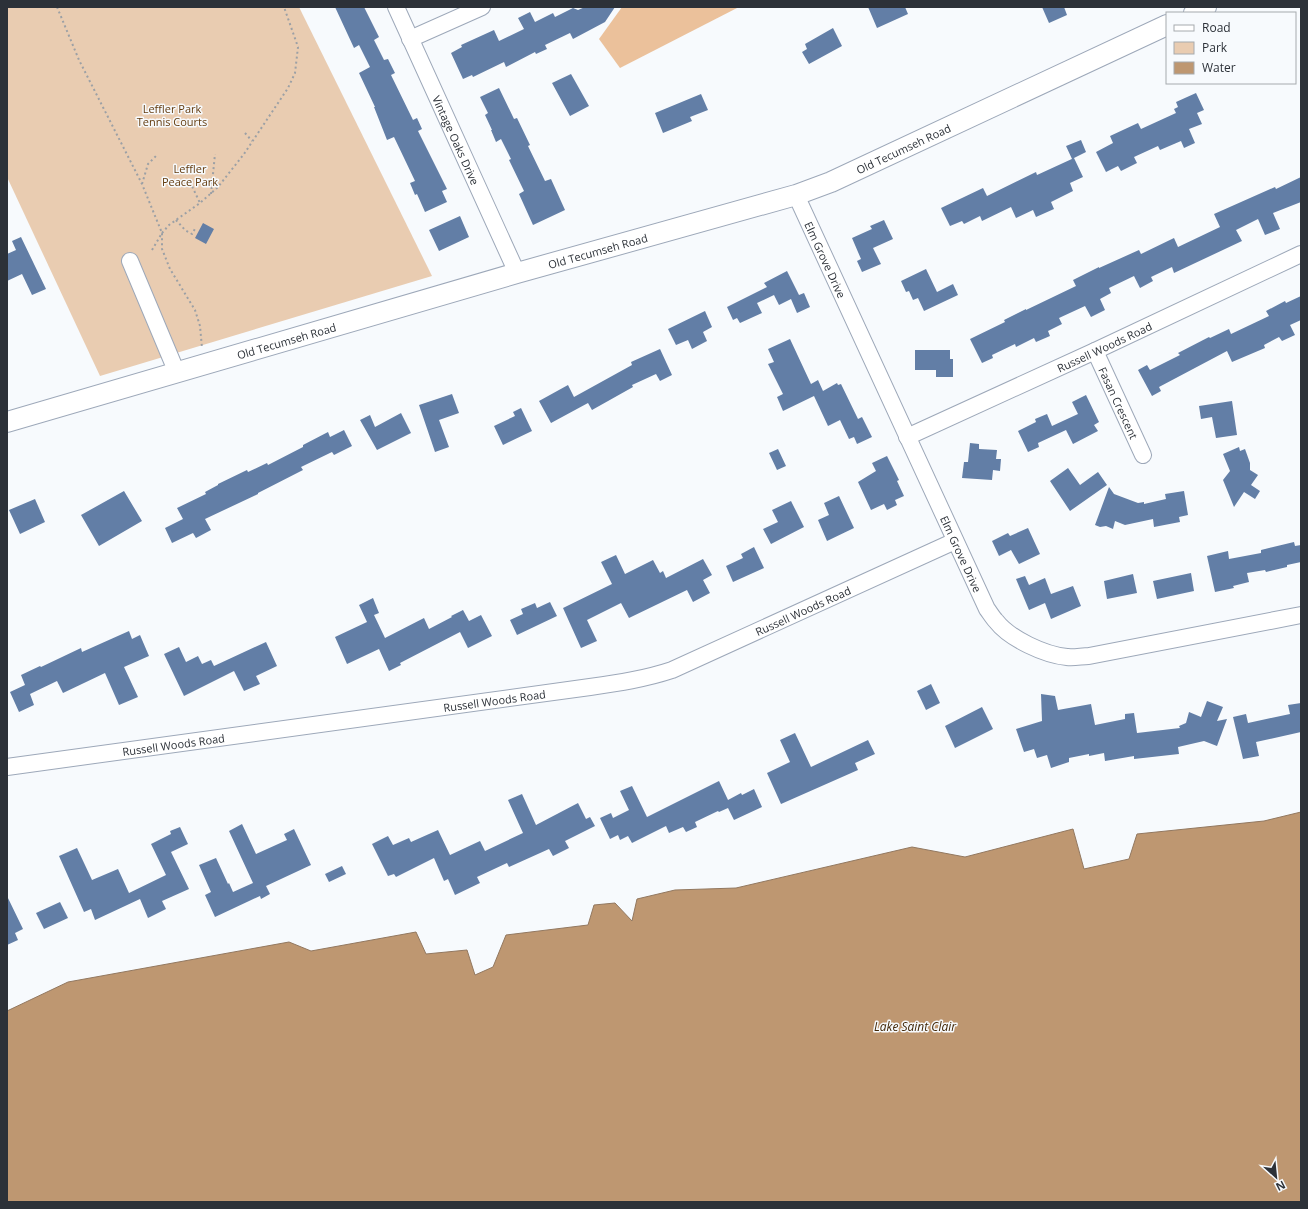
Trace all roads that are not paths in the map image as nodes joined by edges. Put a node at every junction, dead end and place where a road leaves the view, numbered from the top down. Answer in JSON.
{"nodes":[{"id":1,"x":396,"y":7,"type":"edge"},
{"id":2,"x":482,"y":7,"type":"edge"},
{"id":3,"x":1206,"y":7,"type":"edge"},
{"id":4,"x":1196,"y":12,"type":"edge"},
{"id":5,"x":1166,"y":25,"type":"edge"},
{"id":6,"x":410,"y":38,"type":"junction"},
{"id":7,"x":796,"y":195,"type":"junction"},
{"id":8,"x":1301,"y":254,"type":"edge"},
{"id":9,"x":130,"y":261,"type":"dead end"},
{"id":10,"x":518,"y":273,"type":"junction"},
{"id":11,"x":1095,"y":351,"type":"junction"},
{"id":12,"x":178,"y":373,"type":"junction"},
{"id":13,"x":7,"y":422,"type":"edge"},
{"id":14,"x":907,"y":437,"type":"junction"},
{"id":15,"x":1143,"y":455,"type":"dead end"},
{"id":16,"x":955,"y":541,"type":"junction"},
{"id":17,"x":1301,"y":615,"type":"edge"},
{"id":18,"x":7,"y":767,"type":"edge"}],
"edges":[{"from":1,"to":6,"type":"street","name":"Vintage Oaks Drive"},
{"from":2,"to":6,"type":"street"},
{"from":3,"to":4,"type":"main road"},
{"from":5,"to":7,"type":"main road","name":"Old Tecumseh Road"},
{"from":6,"to":10,"type":"street","name":"Vintage Oaks Drive"},
{"from":7,"to":10,"type":"main road","name":"Old Tecumseh Road"},
{"from":7,"to":14,"type":"street","name":"Elm Grove Drive"},
{"from":8,"to":11,"type":"street","name":"Russell Woods Road"},
{"from":9,"to":12,"type":"street"},
{"from":10,"to":12,"type":"main road","name":"Old Tecumseh Road"},
{"from":11,"to":14,"type":"street","name":"Russell Woods Road"},
{"from":11,"to":15,"type":"street","name":"Fasan Crescent"},
{"from":12,"to":13,"type":"main road","name":"Old Tecumseh Road"},
{"from":14,"to":16,"type":"street","name":"Elm Grove Drive"},
{"from":16,"to":17,"type":"street","name":"Elm Grove Drive"},
{"from":16,"to":18,"type":"street","name":"Russell Woods Road"}]}
